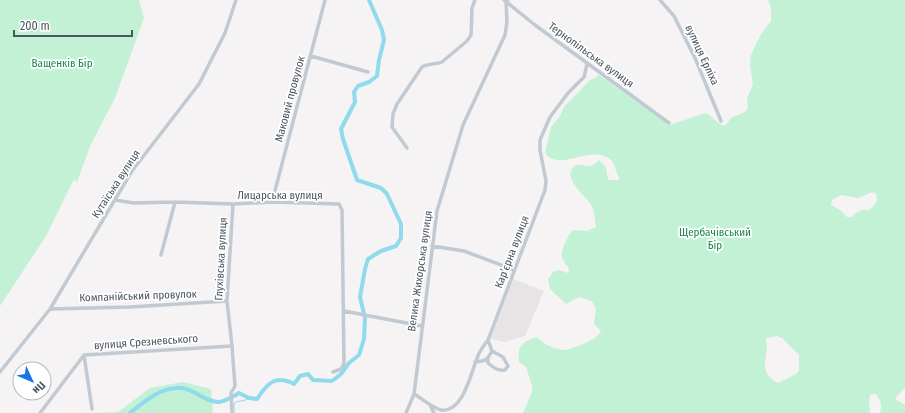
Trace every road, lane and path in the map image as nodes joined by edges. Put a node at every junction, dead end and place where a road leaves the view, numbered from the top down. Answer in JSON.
{"nodes":[{"id":1,"x":236,"y":0,"type":"edge"},
{"id":2,"x":325,"y":0,"type":"edge"},
{"id":3,"x":475,"y":0,"type":"edge"},
{"id":4,"x":660,"y":0,"type":"edge"},
{"id":5,"x":506,"y":1,"type":"edge"},
{"id":6,"x":311,"y":56,"type":"junction"},
{"id":7,"x":587,"y":64,"type":"junction"},
{"id":8,"x":368,"y":72,"type":"dead end"},
{"id":9,"x":721,"y":121,"type":"dead end"},
{"id":10,"x":669,"y":123,"type":"dead end"},
{"id":11,"x":407,"y":148,"type":"dead end"},
{"id":12,"x":115,"y":200,"type":"junction"},
{"id":13,"x":175,"y":202,"type":"junction"},
{"id":14,"x":272,"y":202,"type":"junction"},
{"id":15,"x":233,"y":204,"type":"junction"},
{"id":16,"x":432,"y":246,"type":"junction"},
{"id":17,"x":161,"y":255,"type":"dead end"},
{"id":18,"x":514,"y":270,"type":"junction"},
{"id":19,"x":226,"y":301,"type":"junction"},
{"id":20,"x":50,"y":309,"type":"junction"},
{"id":21,"x":344,"y":311,"type":"junction"},
{"id":22,"x":422,"y":326,"type":"junction"},
{"id":23,"x":488,"y":340,"type":"junction"},
{"id":24,"x":232,"y":346,"type":"junction"},
{"id":25,"x":492,"y":351,"type":"junction"},
{"id":26,"x":84,"y":355,"type":"junction"},
{"id":27,"x":488,"y":358,"type":"junction"},
{"id":28,"x":475,"y":362,"type":"junction"},
{"id":29,"x":0,"y":372,"type":"edge"},
{"id":30,"x":333,"y":372,"type":"dead end"},
{"id":31,"x":414,"y":394,"type":"junction"},
{"id":32,"x":430,"y":405,"type":"junction"},
{"id":33,"x":92,"y":409,"type":"dead end"},
{"id":34,"x":40,"y":413,"type":"edge"},
{"id":35,"x":232,"y":413,"type":"edge"},
{"id":36,"x":406,"y":413,"type":"edge"},
{"id":37,"x":434,"y":413,"type":"edge"}],
"edges":[{"from":1,"to":12,"type":"street","name":"Кутаїська вулиця"},
{"from":2,"to":6,"type":"street","name":"Маковий провулок"},
{"from":3,"to":11,"type":"street"},
{"from":4,"to":9,"type":"street","name":"вулиця Ерліха"},
{"from":5,"to":7,"type":"street","name":"Тернопільська вулиця"},
{"from":5,"to":16,"type":"street","name":"Велика Жихорська вулиця"},
{"from":6,"to":8,"type":"street"},
{"from":6,"to":14,"type":"street","name":"Маковий провулок"},
{"from":7,"to":10,"type":"street","name":"Тернопільська вулиця"},
{"from":7,"to":18,"type":"street","name":"Кар’єрна вулиця"},
{"from":12,"to":13,"type":"street","name":"Лицарська вулиця"},
{"from":12,"to":20,"type":"street","name":"Кутаїська вулиця"},
{"from":13,"to":15,"type":"street","name":"Лицарська вулиця"},
{"from":13,"to":17,"type":"street"},
{"from":14,"to":15,"type":"street","name":"Лицарська вулиця"},
{"from":14,"to":21,"type":"street","name":"Лицарська вулиця"},
{"from":15,"to":19,"type":"street","name":"Глухівська вулиця"},
{"from":16,"to":18,"type":"street"},
{"from":16,"to":22,"type":"street","name":"Велика Жихорська вулиця"},
{"from":18,"to":23,"type":"street","name":"Кар’єрна вулиця"},
{"from":19,"to":20,"type":"street","name":"Компанійський провулок"},
{"from":19,"to":24,"type":"street","name":"Глухівська вулиця"},
{"from":20,"to":29,"type":"street","name":"Кутаїська вулиця"},
{"from":21,"to":22,"type":"street"},
{"from":21,"to":30,"type":"street","name":"Лицарська вулиця"},
{"from":22,"to":31,"type":"street","name":"Велика Жихорська вулиця"},
{"from":23,"to":25,"type":"street"},
{"from":23,"to":28,"type":"street","name":"Кар’єрна вулиця"},
{"from":24,"to":26,"type":"street","name":"вулиця Срезневського"},
{"from":24,"to":35,"type":"street","name":"Глухівська вулиця"},
{"from":25,"to":27,"type":"street"},
{"from":25,"to":27,"type":"street"},
{"from":26,"to":33,"type":"street"},
{"from":26,"to":34,"type":"street","name":"вулиця Срезневського"},
{"from":27,"to":28,"type":"street"},
{"from":28,"to":32,"type":"street","name":"Кар’єрна вулиця"},
{"from":31,"to":32,"type":"street","name":"Кар’єрна вулиця"},
{"from":31,"to":36,"type":"street","name":"Велика Жихорська вулиця"},
{"from":32,"to":37,"type":"street"}]}
